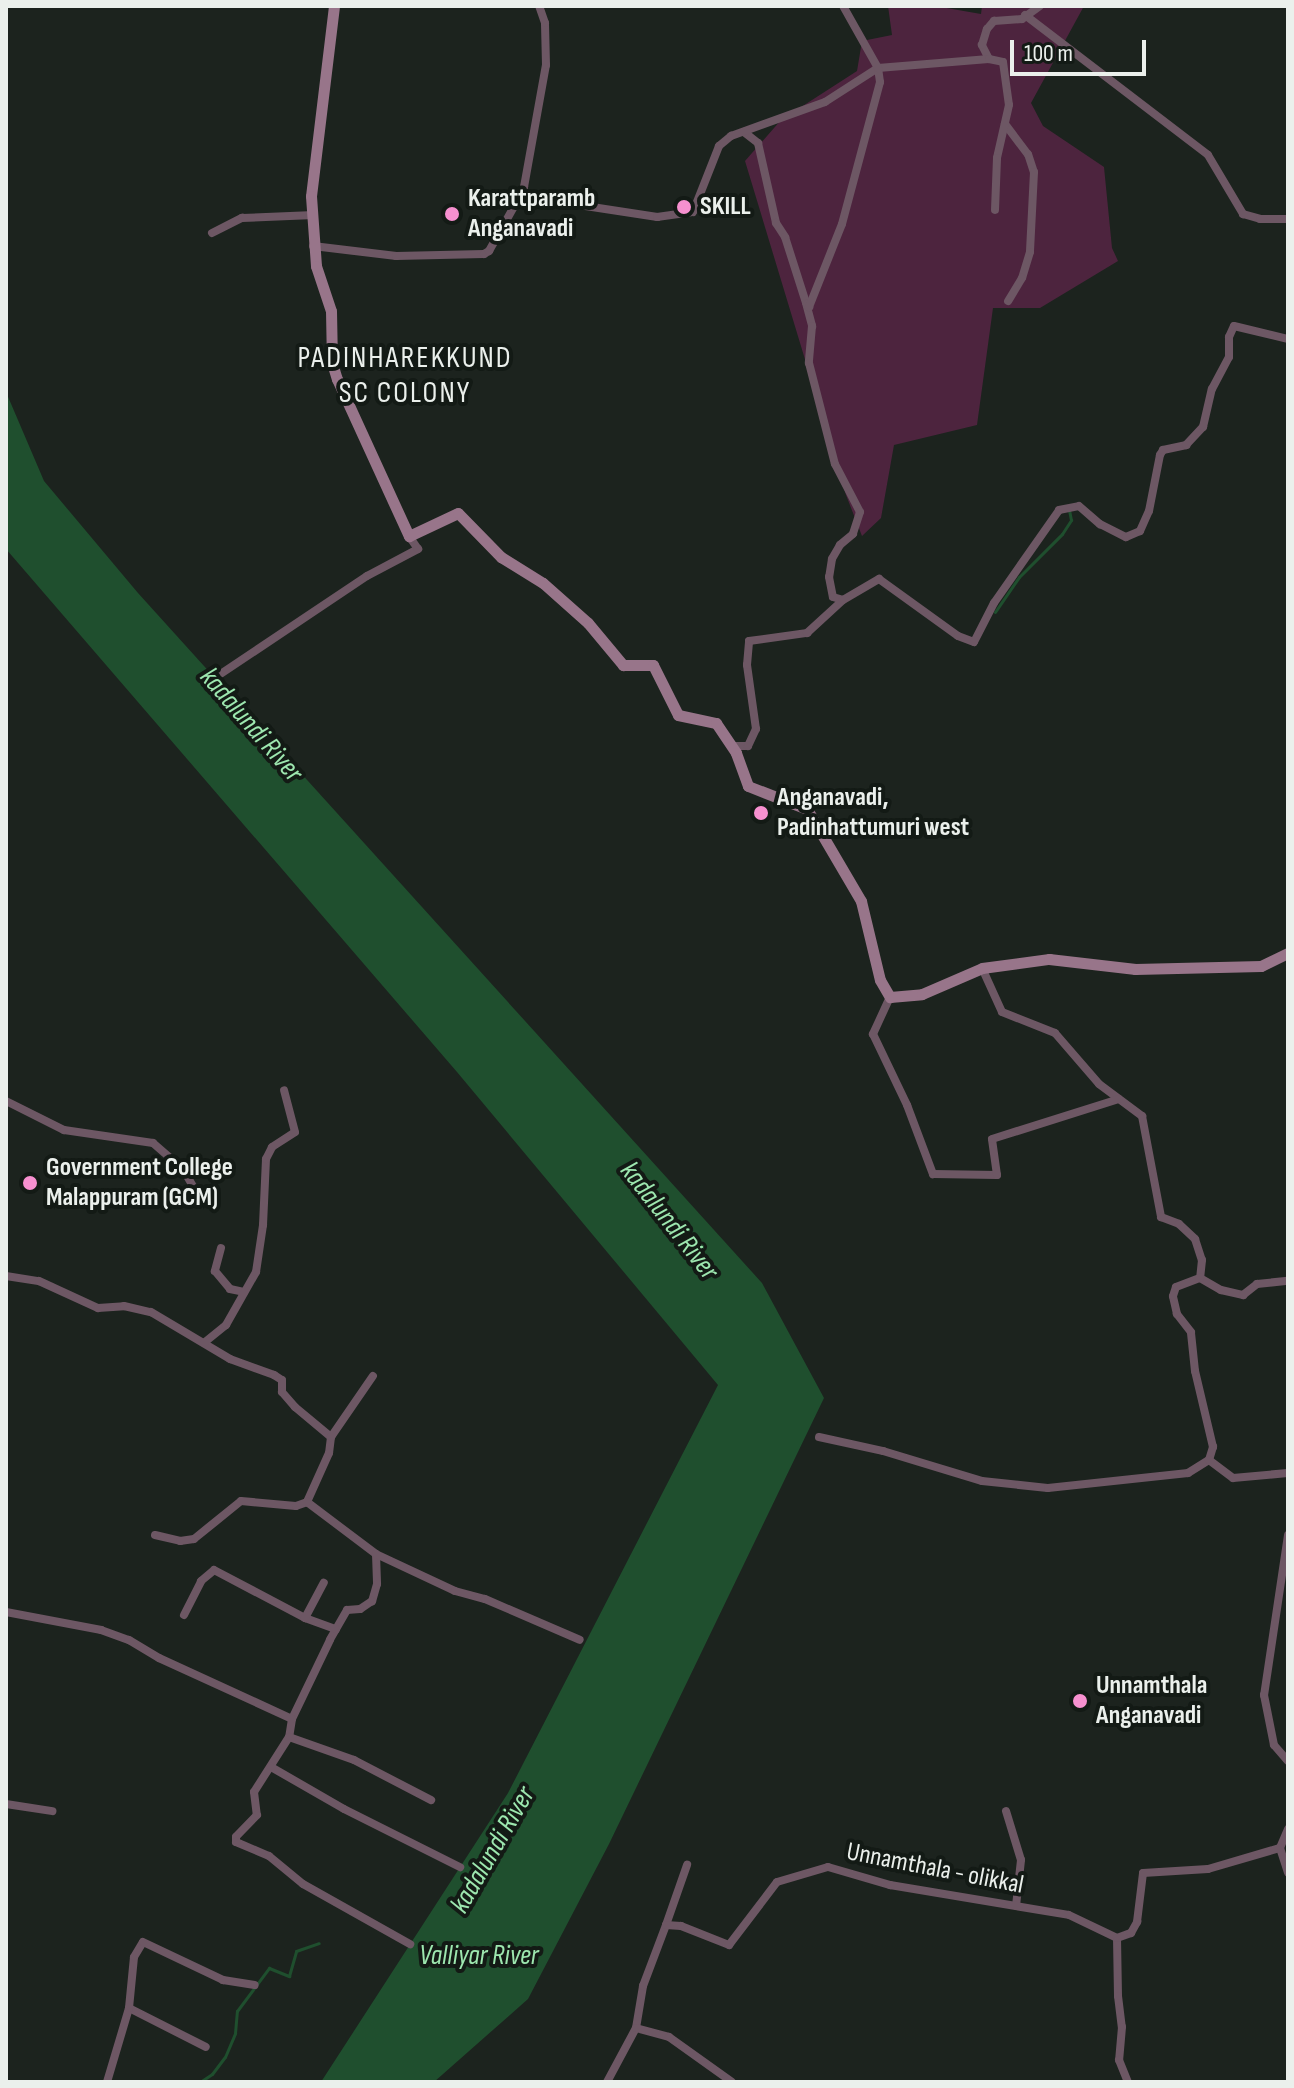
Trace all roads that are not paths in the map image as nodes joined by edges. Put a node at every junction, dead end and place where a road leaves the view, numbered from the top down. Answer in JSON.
{"nodes":[{"id":1,"x":334,"y":6,"type":"edge"},
{"id":2,"x":539,"y":6,"type":"edge"},
{"id":3,"x":843,"y":6,"type":"edge"},
{"id":4,"x":1040,"y":6,"type":"edge"},
{"id":5,"x":1025,"y":15,"type":"junction"},
{"id":6,"x":989,"y":59,"type":"junction"},
{"id":7,"x":878,"y":68,"type":"junction"},
{"id":8,"x":1005,"y":124,"type":"junction"},
{"id":9,"x":743,"y":131,"type":"junction"},
{"id":10,"x":520,"y":196,"type":"junction"},
{"id":11,"x":995,"y":210,"type":"dead end"},
{"id":12,"x":314,"y":215,"type":"junction"},
{"id":13,"x":1288,"y":219,"type":"edge"},
{"id":14,"x":212,"y":233,"type":"dead end"},
{"id":15,"x":313,"y":246,"type":"junction"},
{"id":16,"x":1008,"y":301,"type":"dead end"},
{"id":17,"x":806,"y":303,"type":"junction"},
{"id":18,"x":1288,"y":339,"type":"edge"},
{"id":19,"x":409,"y":536,"type":"junction"},
{"id":20,"x":843,"y":600,"type":"junction"},
{"id":21,"x":219,"y":675,"type":"dead end"},
{"id":22,"x":731,"y":746,"type":"junction"},
{"id":23,"x":1288,"y":953,"type":"edge"},
{"id":24,"x":982,"y":968,"type":"junction"},
{"id":25,"x":890,"y":997,"type":"junction"},
{"id":26,"x":284,"y":1090,"type":"dead end"},
{"id":27,"x":1119,"y":1099,"type":"junction"},
{"id":28,"x":6,"y":1101,"type":"edge"},
{"id":29,"x":195,"y":1190,"type":"dead end"},
{"id":30,"x":221,"y":1248,"type":"dead end"},
{"id":31,"x":6,"y":1276,"type":"edge"},
{"id":32,"x":1200,"y":1278,"type":"junction"},
{"id":33,"x":1288,"y":1281,"type":"edge"},
{"id":34,"x":244,"y":1292,"type":"junction"},
{"id":35,"x":205,"y":1342,"type":"junction"},
{"id":36,"x":373,"y":1376,"type":"dead end"},
{"id":37,"x":331,"y":1437,"type":"junction"},
{"id":38,"x":819,"y":1437,"type":"dead end"},
{"id":39,"x":1209,"y":1460,"type":"junction"},
{"id":40,"x":1288,"y":1473,"type":"edge"},
{"id":41,"x":307,"y":1502,"type":"junction"},
{"id":42,"x":155,"y":1535,"type":"dead end"},
{"id":43,"x":1288,"y":1535,"type":"edge"},
{"id":44,"x":376,"y":1554,"type":"junction"},
{"id":45,"x":324,"y":1583,"type":"dead end"},
{"id":46,"x":6,"y":1612,"type":"edge"},
{"id":47,"x":184,"y":1615,"type":"dead end"},
{"id":48,"x":305,"y":1618,"type":"junction"},
{"id":49,"x":336,"y":1629,"type":"junction"},
{"id":50,"x":580,"y":1640,"type":"dead end"},
{"id":51,"x":292,"y":1719,"type":"junction"},
{"id":52,"x":289,"y":1737,"type":"junction"},
{"id":53,"x":1288,"y":1761,"type":"edge"},
{"id":54,"x":271,"y":1767,"type":"junction"},
{"id":55,"x":431,"y":1800,"type":"dead end"},
{"id":56,"x":6,"y":1804,"type":"edge"},
{"id":57,"x":52,"y":1811,"type":"dead end"},
{"id":58,"x":1006,"y":1811,"type":"dead end"},
{"id":59,"x":1288,"y":1829,"type":"edge"},
{"id":60,"x":1280,"y":1848,"type":"junction"},
{"id":61,"x":687,"y":1865,"type":"dead end"},
{"id":62,"x":460,"y":1867,"type":"dead end"},
{"id":63,"x":1288,"y":1873,"type":"edge"},
{"id":64,"x":1016,"y":1906,"type":"junction"},
{"id":65,"x":666,"y":1925,"type":"junction"},
{"id":66,"x":1117,"y":1938,"type":"junction"},
{"id":67,"x":410,"y":1944,"type":"dead end"},
{"id":68,"x":255,"y":1985,"type":"dead end"},
{"id":69,"x":129,"y":2008,"type":"junction"},
{"id":70,"x":636,"y":2028,"type":"junction"},
{"id":71,"x":206,"y":2047,"type":"dead end"},
{"id":72,"x":107,"y":2082,"type":"edge"},
{"id":73,"x":607,"y":2082,"type":"edge"},
{"id":74,"x":732,"y":2082,"type":"edge"},
{"id":75,"x":1128,"y":2082,"type":"edge"}],
"edges":[{"from":1,"to":12,"type":"main road"},
{"from":2,"to":10,"type":"street"},
{"from":3,"to":7,"type":"street"},
{"from":4,"to":5,"type":"street"},
{"from":5,"to":6,"type":"street"},
{"from":5,"to":13,"type":"street"},
{"from":6,"to":7,"type":"street"},
{"from":6,"to":8,"type":"street"},
{"from":7,"to":9,"type":"street"},
{"from":7,"to":17,"type":"street"},
{"from":8,"to":11,"type":"street"},
{"from":8,"to":16,"type":"street"},
{"from":9,"to":10,"type":"street"},
{"from":9,"to":17,"type":"street"},
{"from":10,"to":15,"type":"street"},
{"from":12,"to":14,"type":"street"},
{"from":12,"to":15,"type":"main road"},
{"from":15,"to":19,"type":"main road"},
{"from":17,"to":20,"type":"street"},
{"from":18,"to":20,"type":"street"},
{"from":19,"to":21,"type":"street"},
{"from":19,"to":22,"type":"main road"},
{"from":20,"to":22,"type":"street"},
{"from":22,"to":25,"type":"main road"},
{"from":23,"to":24,"type":"main road"},
{"from":24,"to":25,"type":"main road"},
{"from":24,"to":27,"type":"street"},
{"from":25,"to":27,"type":"street"},
{"from":26,"to":34,"type":"street"},
{"from":27,"to":32,"type":"street"},
{"from":28,"to":29,"type":"street"},
{"from":30,"to":34,"type":"street"},
{"from":31,"to":35,"type":"street"},
{"from":32,"to":33,"type":"street"},
{"from":32,"to":39,"type":"street"},
{"from":34,"to":35,"type":"street"},
{"from":35,"to":37,"type":"street"},
{"from":36,"to":37,"type":"street"},
{"from":37,"to":41,"type":"street"},
{"from":38,"to":39,"type":"street"},
{"from":39,"to":40,"type":"street"},
{"from":41,"to":42,"type":"street"},
{"from":41,"to":44,"type":"street"},
{"from":43,"to":53,"type":"street"},
{"from":44,"to":49,"type":"street"},
{"from":44,"to":50,"type":"street"},
{"from":45,"to":48,"type":"street"},
{"from":46,"to":51,"type":"street"},
{"from":47,"to":48,"type":"street"},
{"from":48,"to":49,"type":"street"},
{"from":49,"to":51,"type":"street"},
{"from":51,"to":52,"type":"street"},
{"from":52,"to":54,"type":"street"},
{"from":52,"to":55,"type":"street"},
{"from":54,"to":62,"type":"street"},
{"from":54,"to":67,"type":"street"},
{"from":56,"to":57,"type":"street"},
{"from":58,"to":64,"type":"street"},
{"from":59,"to":60,"type":"street"},
{"from":60,"to":63,"type":"street"},
{"from":60,"to":66,"type":"street"},
{"from":61,"to":65,"type":"street"},
{"from":64,"to":65,"type":"street","name":"Unnamthala - olikkal"},
{"from":64,"to":66,"type":"street","name":"Unnamthala - olikkal"},
{"from":65,"to":70,"type":"street"},
{"from":66,"to":75,"type":"street"},
{"from":68,"to":69,"type":"street"},
{"from":69,"to":71,"type":"street"},
{"from":69,"to":72,"type":"street"},
{"from":70,"to":73,"type":"street"},
{"from":70,"to":74,"type":"street"}]}
